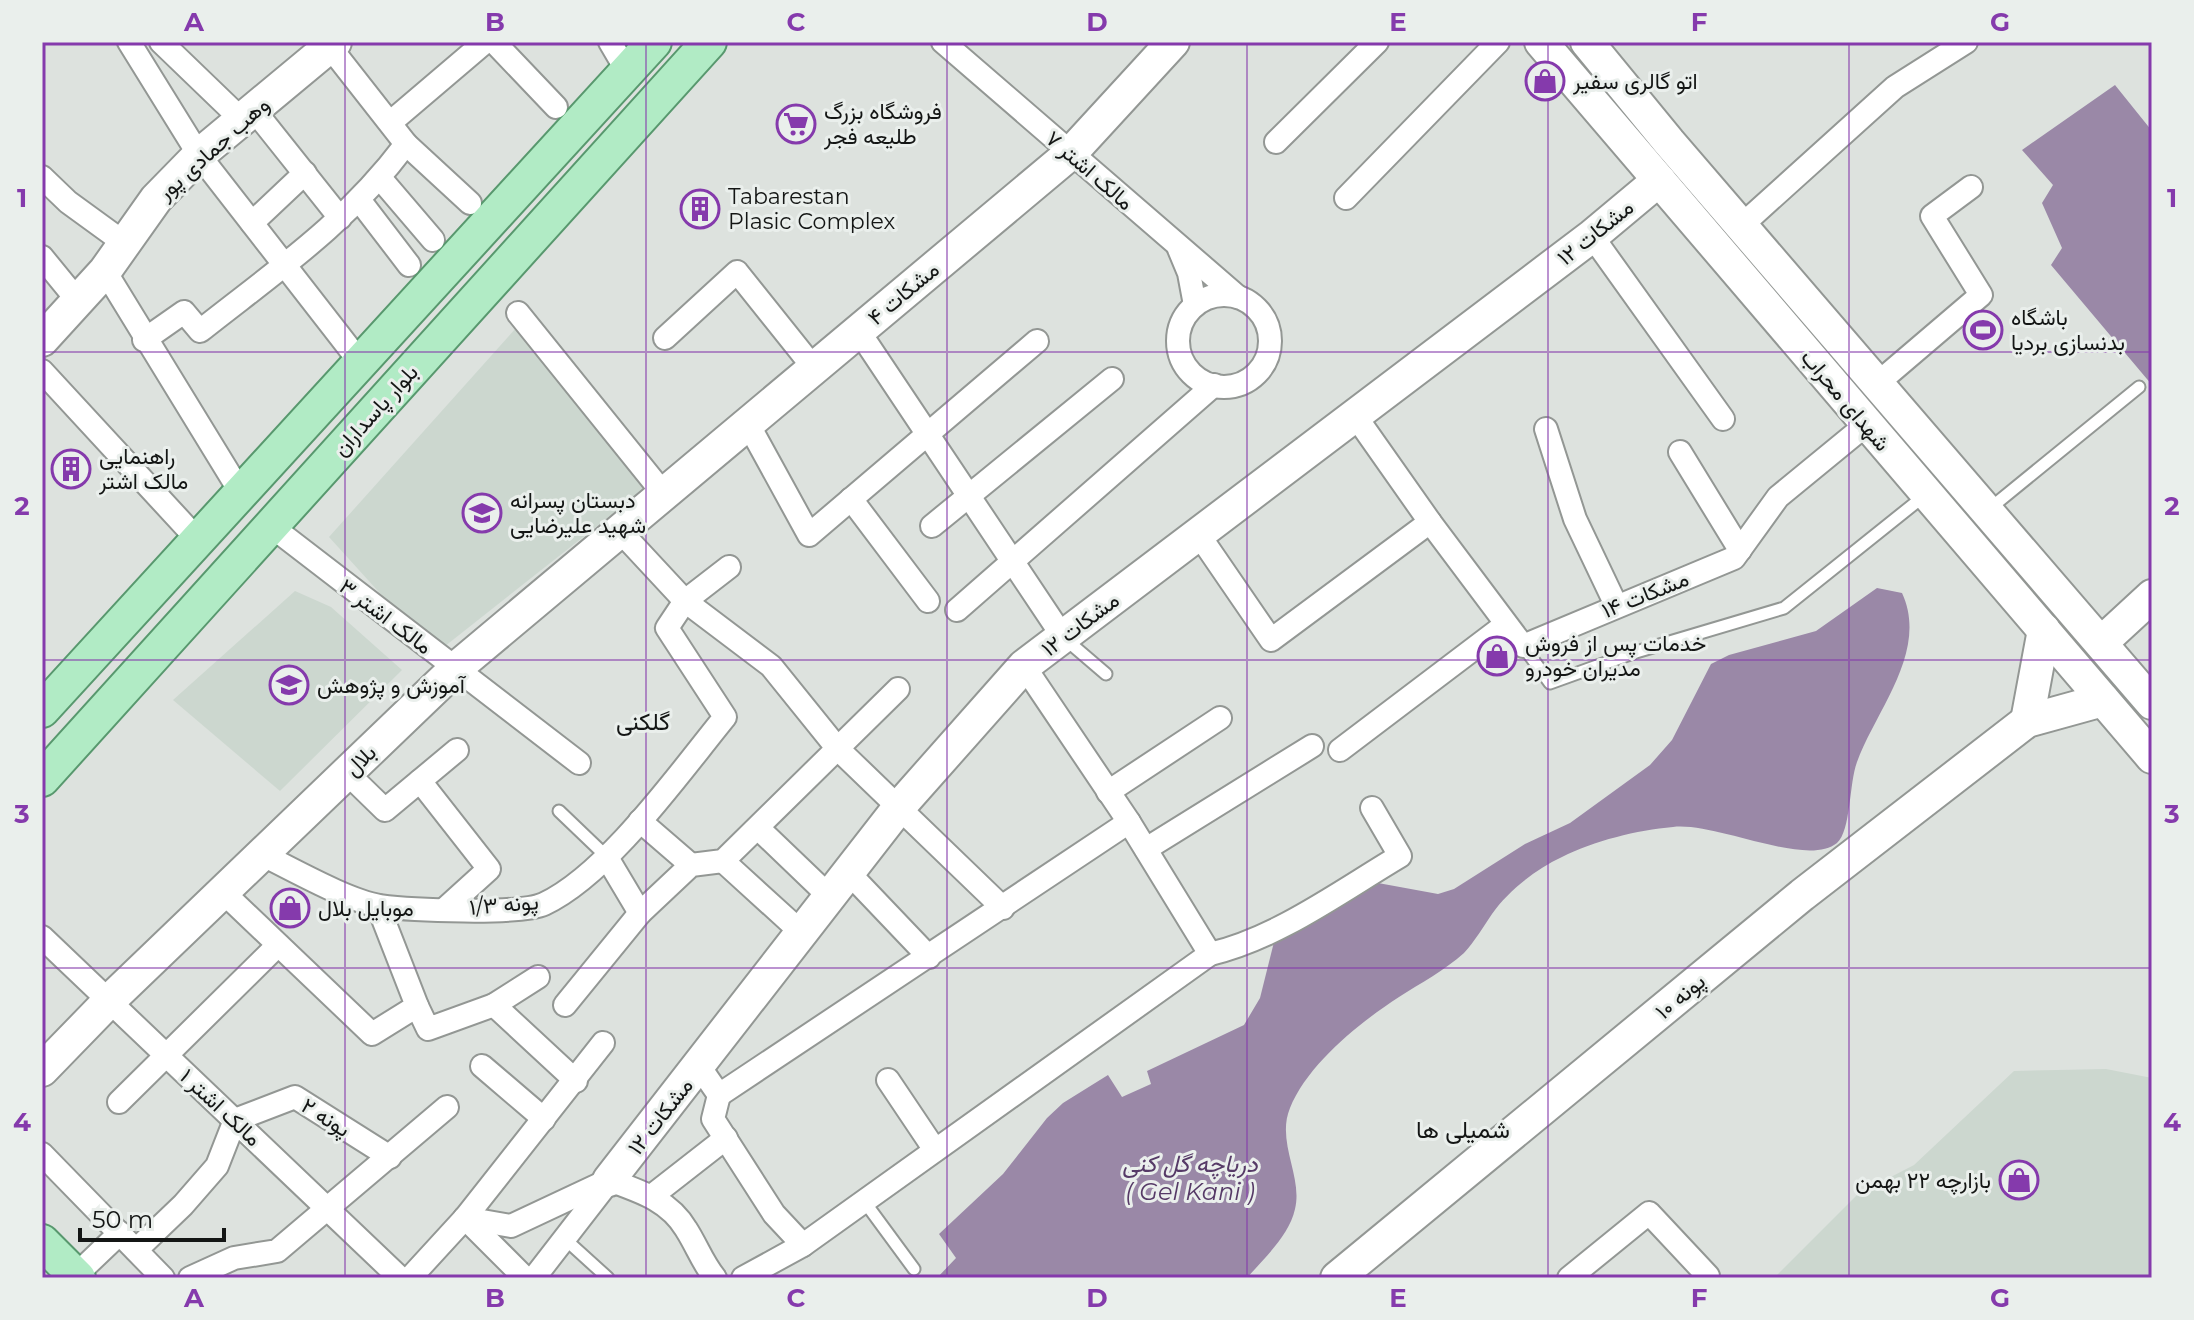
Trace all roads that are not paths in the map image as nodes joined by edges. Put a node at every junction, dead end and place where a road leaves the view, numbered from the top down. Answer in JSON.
{"nodes":[{"id":1,"x":129,"y":42,"type":"edge"},
{"id":2,"x":161,"y":42,"type":"edge"},
{"id":3,"x":485,"y":42,"type":"edge"},
{"id":4,"x":494,"y":42,"type":"edge"},
{"id":5,"x":610,"y":42,"type":"edge"},
{"id":6,"x":654,"y":42,"type":"edge"},
{"id":7,"x":709,"y":42,"type":"edge"},
{"id":8,"x":943,"y":42,"type":"edge"},
{"id":9,"x":1173,"y":42,"type":"edge"},
{"id":10,"x":1377,"y":42,"type":"edge"},
{"id":11,"x":1498,"y":42,"type":"edge"},
{"id":12,"x":1541,"y":42,"type":"edge"},
{"id":13,"x":1587,"y":42,"type":"edge"},
{"id":14,"x":1966,"y":42,"type":"edge"},
{"id":15,"x":330,"y":44,"type":"edge"},
{"id":16,"x":627,"y":71,"type":"junction"},
{"id":17,"x":556,"y":107,"type":"dead end"},
{"id":18,"x":248,"y":115,"type":"junction"},
{"id":19,"x":391,"y":122,"type":"junction"},
{"id":20,"x":1276,"y":142,"type":"dead end"},
{"id":21,"x":406,"y":144,"type":"junction"},
{"id":22,"x":1071,"y":153,"type":"junction"},
{"id":23,"x":199,"y":155,"type":"junction"},
{"id":24,"x":305,"y":173,"type":"junction"},
{"id":25,"x":42,"y":177,"type":"edge"},
{"id":26,"x":380,"y":178,"type":"junction"},
{"id":27,"x":1659,"y":180,"type":"junction"},
{"id":28,"x":1971,"y":187,"type":"dead end"},
{"id":29,"x":1346,"y":198,"type":"dead end"},
{"id":30,"x":360,"y":201,"type":"junction"},
{"id":31,"x":470,"y":203,"type":"dead end"},
{"id":32,"x":340,"y":218,"type":"junction"},
{"id":33,"x":252,"y":223,"type":"junction"},
{"id":34,"x":1741,"y":226,"type":"junction"},
{"id":35,"x":1592,"y":236,"type":"junction"},
{"id":36,"x":433,"y":240,"type":"dead end"},
{"id":37,"x":123,"y":242,"type":"junction"},
{"id":38,"x":1178,"y":248,"type":"junction"},
{"id":39,"x":42,"y":257,"type":"edge"},
{"id":40,"x":284,"y":264,"type":"junction"},
{"id":41,"x":409,"y":265,"type":"dead end"},
{"id":42,"x":105,"y":271,"type":"junction"},
{"id":43,"x":1238,"y":297,"type":"junction"},
{"id":44,"x":78,"y":301,"type":"junction"},
{"id":45,"x":1195,"y":305,"type":"junction"},
{"id":46,"x":518,"y":313,"type":"dead end"},
{"id":47,"x":858,"y":330,"type":"junction"},
{"id":48,"x":665,"y":338,"type":"dead end"},
{"id":49,"x":42,"y":340,"type":"edge"},
{"id":50,"x":144,"y":340,"type":"junction"},
{"id":51,"x":1037,"y":341,"type":"dead end"},
{"id":52,"x":360,"y":362,"type":"junction"},
{"id":53,"x":813,"y":367,"type":"junction"},
{"id":54,"x":42,"y":371,"type":"edge"},
{"id":55,"x":1112,"y":379,"type":"dead end"},
{"id":56,"x":1879,"y":382,"type":"junction"},
{"id":57,"x":1214,"y":385,"type":"junction"},
{"id":58,"x":2139,"y":387,"type":"dead end"},
{"id":59,"x":1354,"y":414,"type":"junction"},
{"id":60,"x":1723,"y":419,"type":"dead end"},
{"id":61,"x":747,"y":422,"type":"junction"},
{"id":62,"x":1867,"y":424,"type":"junction"},
{"id":63,"x":1546,"y":429,"type":"dead end"},
{"id":64,"x":928,"y":433,"type":"junction"},
{"id":65,"x":1680,"y":452,"type":"dead end"},
{"id":66,"x":241,"y":493,"type":"junction"},
{"id":67,"x":663,"y":493,"type":"junction"},
{"id":68,"x":1927,"y":494,"type":"junction"},
{"id":69,"x":971,"y":495,"type":"junction"},
{"id":70,"x":851,"y":499,"type":"junction"},
{"id":71,"x":1988,"y":510,"type":"junction"},
{"id":72,"x":1430,"y":522,"type":"junction"},
{"id":73,"x":271,"y":526,"type":"junction"},
{"id":74,"x":932,"y":526,"type":"dead end"},
{"id":75,"x":619,"y":530,"type":"junction"},
{"id":76,"x":1199,"y":535,"type":"junction"},
{"id":77,"x":198,"y":540,"type":"junction"},
{"id":78,"x":1740,"y":550,"type":"junction"},
{"id":79,"x":1015,"y":561,"type":"junction"},
{"id":80,"x":729,"y":567,"type":"dead end"},
{"id":81,"x":2152,"y":596,"type":"edge"},
{"id":82,"x":685,"y":601,"type":"junction"},
{"id":83,"x":928,"y":601,"type":"dead end"},
{"id":84,"x":1616,"y":605,"type":"junction"},
{"id":85,"x":957,"y":610,"type":"dead end"},
{"id":86,"x":1505,"y":625,"type":"junction"},
{"id":87,"x":2044,"y":630,"type":"junction"},
{"id":88,"x":1063,"y":637,"type":"junction"},
{"id":89,"x":2101,"y":643,"type":"junction"},
{"id":90,"x":1523,"y":646,"type":"junction"},
{"id":91,"x":1024,"y":666,"type":"junction"},
{"id":92,"x":455,"y":669,"type":"junction"},
{"id":93,"x":1106,"y":674,"type":"dead end"},
{"id":94,"x":898,"y":689,"type":"dead end"},
{"id":95,"x":2103,"y":700,"type":"junction"},
{"id":96,"x":2152,"y":703,"type":"edge"},
{"id":97,"x":42,"y":710,"type":"edge"},
{"id":98,"x":1220,"y":718,"type":"dead end"},
{"id":99,"x":2027,"y":721,"type":"junction"},
{"id":100,"x":1312,"y":746,"type":"dead end"},
{"id":101,"x":838,"y":749,"type":"junction"},
{"id":102,"x":457,"y":750,"type":"dead end"},
{"id":103,"x":1340,"y":750,"type":"dead end"},
{"id":104,"x":2152,"y":757,"type":"edge"},
{"id":105,"x":579,"y":763,"type":"dead end"},
{"id":106,"x":346,"y":772,"type":"junction"},
{"id":107,"x":42,"y":779,"type":"edge"},
{"id":108,"x":420,"y":781,"type":"junction"},
{"id":109,"x":1108,"y":792,"type":"junction"},
{"id":110,"x":900,"y":806,"type":"junction"},
{"id":111,"x":1372,"y":808,"type":"dead end"},
{"id":112,"x":559,"y":811,"type":"dead end"},
{"id":113,"x":640,"y":821,"type":"junction"},
{"id":114,"x":1129,"y":822,"type":"junction"},
{"id":115,"x":759,"y":829,"type":"junction"},
{"id":116,"x":1146,"y":849,"type":"junction"},
{"id":117,"x":263,"y":855,"type":"junction"},
{"id":118,"x":606,"y":856,"type":"junction"},
{"id":119,"x":723,"y":861,"type":"junction"},
{"id":120,"x":691,"y":865,"type":"junction"},
{"id":121,"x":838,"y":884,"type":"junction"},
{"id":122,"x":223,"y":892,"type":"junction"},
{"id":123,"x":378,"y":906,"type":"junction"},
{"id":124,"x":446,"y":908,"type":"junction"},
{"id":125,"x":1003,"y":908,"type":"junction"},
{"id":126,"x":640,"y":913,"type":"junction"},
{"id":127,"x":801,"y":932,"type":"junction"},
{"id":128,"x":42,"y":937,"type":"edge"},
{"id":129,"x":278,"y":945,"type":"junction"},
{"id":130,"x":1210,"y":954,"type":"junction"},
{"id":131,"x":929,"y":957,"type":"junction"},
{"id":132,"x":538,"y":977,"type":"dead end"},
{"id":133,"x":110,"y":1000,"type":"junction"},
{"id":134,"x":494,"y":1005,"type":"junction"},
{"id":135,"x":565,"y":1005,"type":"dead end"},
{"id":136,"x":417,"y":1006,"type":"junction"},
{"id":137,"x":603,"y":1043,"type":"dead end"},
{"id":138,"x":168,"y":1056,"type":"junction"},
{"id":139,"x":482,"y":1066,"type":"dead end"},
{"id":140,"x":699,"y":1066,"type":"junction"},
{"id":141,"x":42,"y":1070,"type":"edge"},
{"id":142,"x":888,"y":1080,"type":"dead end"},
{"id":143,"x":576,"y":1081,"type":"junction"},
{"id":144,"x":719,"y":1095,"type":"junction"},
{"id":145,"x":119,"y":1102,"type":"dead end"},
{"id":146,"x":447,"y":1107,"type":"dead end"},
{"id":147,"x":544,"y":1119,"type":"junction"},
{"id":148,"x":235,"y":1120,"type":"junction"},
{"id":149,"x":726,"y":1138,"type":"junction"},
{"id":150,"x":935,"y":1150,"type":"junction"},
{"id":151,"x":42,"y":1154,"type":"edge"},
{"id":152,"x":390,"y":1157,"type":"junction"},
{"id":153,"x":609,"y":1180,"type":"junction"},
{"id":154,"x":653,"y":1195,"type":"junction"},
{"id":155,"x":864,"y":1201,"type":"junction"},
{"id":156,"x":331,"y":1209,"type":"junction"},
{"id":157,"x":465,"y":1218,"type":"junction"},
{"id":158,"x":565,"y":1239,"type":"junction"},
{"id":159,"x":42,"y":1242,"type":"edge"},
{"id":160,"x":128,"y":1242,"type":"junction"},
{"id":161,"x":803,"y":1245,"type":"junction"},
{"id":162,"x":914,"y":1269,"type":"dead end"},
{"id":163,"x":77,"y":1277,"type":"edge"},
{"id":164,"x":1707,"y":1277,"type":"edge"},
{"id":165,"x":163,"y":1278,"type":"edge"},
{"id":166,"x":190,"y":1278,"type":"edge"},
{"id":167,"x":400,"y":1278,"type":"edge"},
{"id":168,"x":410,"y":1278,"type":"edge"},
{"id":169,"x":525,"y":1278,"type":"edge"},
{"id":170,"x":534,"y":1278,"type":"edge"},
{"id":171,"x":608,"y":1278,"type":"edge"},
{"id":172,"x":715,"y":1278,"type":"edge"},
{"id":173,"x":743,"y":1278,"type":"edge"},
{"id":174,"x":1337,"y":1278,"type":"edge"},
{"id":175,"x":1569,"y":1278,"type":"edge"}],
"edges":[{"from":1,"to":23,"type":"street"},
{"from":2,"to":18,"type":"street"},
{"from":3,"to":19,"type":"street"},
{"from":4,"to":17,"type":"street"},
{"from":5,"to":16,"type":"street"},
{"from":6,"to":16,"type":"main road","name":"بلوار پاسداران"},
{"from":7,"to":73,"type":"main road","name":"بلوار پاسداران"},
{"from":8,"to":22,"type":"street","name":"مالک اشتر ۷"},
{"from":9,"to":22,"type":"street","name":"مشکات ۴"},
{"from":10,"to":20,"type":"street"},
{"from":11,"to":29,"type":"street"},
{"from":12,"to":27,"type":"street","name":"شهدای محراب"},
{"from":13,"to":34,"type":"street","name":"شهدای محراب"},
{"from":14,"to":34,"type":"street"},
{"from":15,"to":18,"type":"street","name":"وهب جمادی پور"},
{"from":15,"to":19,"type":"street"},
{"from":16,"to":52,"type":"main road","name":"بلوار پاسداران"},
{"from":18,"to":23,"type":"street","name":"وهب جمادی پور"},
{"from":18,"to":24,"type":"street"},
{"from":19,"to":21,"type":"street"},
{"from":21,"to":26,"type":"street"},
{"from":21,"to":31,"type":"street"},
{"from":22,"to":38,"type":"street","name":"مالک اشتر ۷"},
{"from":22,"to":47,"type":"street","name":"مشکات ۴"},
{"from":23,"to":33,"type":"street"},
{"from":23,"to":37,"type":"street","name":"وهب جمادی پور"},
{"from":24,"to":32,"type":"street"},
{"from":24,"to":33,"type":"street"},
{"from":25,"to":37,"type":"street"},
{"from":26,"to":30,"type":"street"},
{"from":26,"to":36,"type":"street"},
{"from":27,"to":35,"type":"street","name":"مشکات ۱۲"},
{"from":27,"to":62,"type":"street","name":"شهدای محراب"},
{"from":28,"to":56,"type":"street"},
{"from":30,"to":32,"type":"street"},
{"from":30,"to":41,"type":"street"},
{"from":32,"to":40,"type":"street"},
{"from":33,"to":40,"type":"street"},
{"from":34,"to":56,"type":"street","name":"شهدای محراب"},
{"from":35,"to":59,"type":"street","name":"مشکات ۱۲"},
{"from":35,"to":60,"type":"street"},
{"from":37,"to":42,"type":"street","name":"وهب جمادی پور"},
{"from":38,"to":43,"type":"street","name":"مالک اشتر ۷"},
{"from":38,"to":45,"type":"street"},
{"from":39,"to":44,"type":"street"},
{"from":40,"to":50,"type":"street"},
{"from":40,"to":52,"type":"street"},
{"from":42,"to":44,"type":"street","name":"وهب جمادی پور"},
{"from":42,"to":50,"type":"street"},
{"from":43,"to":45,"type":"street"},
{"from":43,"to":57,"type":"street"},
{"from":44,"to":49,"type":"street","name":"وهب جمادی پور"},
{"from":45,"to":57,"type":"street"},
{"from":46,"to":67,"type":"street"},
{"from":47,"to":53,"type":"street","name":"مشکات ۴"},
{"from":47,"to":64,"type":"street"},
{"from":48,"to":53,"type":"street"},
{"from":50,"to":66,"type":"street"},
{"from":51,"to":64,"type":"street"},
{"from":52,"to":66,"type":"main road","name":"بلوار پاسداران"},
{"from":53,"to":61,"type":"street","name":"مشکات ۴"},
{"from":54,"to":77,"type":"street"},
{"from":55,"to":69,"type":"street"},
{"from":56,"to":71,"type":"street","name":"شهدای محراب"},
{"from":57,"to":79,"type":"street"},
{"from":58,"to":71,"type":"lane"},
{"from":59,"to":72,"type":"street"},
{"from":59,"to":76,"type":"street","name":"مشکات ۱۲"},
{"from":61,"to":67,"type":"street","name":"مشکات ۴"},
{"from":61,"to":70,"type":"street"},
{"from":62,"to":68,"type":"street","name":"شهدای محراب"},
{"from":62,"to":78,"type":"street","name":"مشکات ۱۴"},
{"from":63,"to":84,"type":"street"},
{"from":64,"to":69,"type":"street"},
{"from":64,"to":70,"type":"street"},
{"from":65,"to":78,"type":"street"},
{"from":66,"to":77,"type":"main road","name":"بلوار پاسداران"},
{"from":67,"to":75,"type":"street","name":"مشکات ۴"},
{"from":68,"to":87,"type":"street","name":"شهدای محراب"},
{"from":68,"to":90,"type":"lane"},
{"from":69,"to":74,"type":"street"},
{"from":69,"to":79,"type":"street"},
{"from":70,"to":83,"type":"street"},
{"from":71,"to":89,"type":"street","name":"شهدای محراب"},
{"from":72,"to":76,"type":"street"},
{"from":72,"to":86,"type":"street"},
{"from":73,"to":92,"type":"street","name":"مالک اشتر ۳"},
{"from":73,"to":107,"type":"main road","name":"بلوار پاسداران"},
{"from":75,"to":82,"type":"street"},
{"from":75,"to":92,"type":"street","name":"بلال"},
{"from":76,"to":88,"type":"street","name":"مشکات ۱۲"},
{"from":77,"to":97,"type":"main road","name":"بلوار پاسداران"},
{"from":78,"to":84,"type":"street","name":"مشکات ۱۴"},
{"from":79,"to":85,"type":"street"},
{"from":79,"to":88,"type":"street"},
{"from":80,"to":82,"type":"street"},
{"from":81,"to":89,"type":"street"},
{"from":82,"to":101,"type":"street"},
{"from":82,"to":113,"type":"street","name":"پونه ۱/۳"},
{"from":84,"to":90,"type":"street","name":"مشکات ۱۴"},
{"from":86,"to":90,"type":"street"},
{"from":86,"to":103,"type":"street"},
{"from":87,"to":95,"type":"street","name":"شهدای محراب"},
{"from":87,"to":99,"type":"street"},
{"from":88,"to":91,"type":"street","name":"مشکات ۱۲"},
{"from":88,"to":93,"type":"lane"},
{"from":89,"to":96,"type":"street","name":"شهدای محراب"},
{"from":91,"to":109,"type":"street"},
{"from":91,"to":110,"type":"street","name":"مشکات ۱۲"},
{"from":92,"to":105,"type":"street","name":"مالک اشتر ۳"},
{"from":92,"to":106,"type":"street","name":"بلال"},
{"from":94,"to":101,"type":"street"},
{"from":95,"to":99,"type":"street"},
{"from":95,"to":104,"type":"street","name":"شهدای محراب"},
{"from":98,"to":109,"type":"street"},
{"from":99,"to":174,"type":"street","name":"پونه ۱۰"},
{"from":100,"to":116,"type":"street"},
{"from":101,"to":110,"type":"street"},
{"from":101,"to":115,"type":"street"},
{"from":102,"to":108,"type":"street"},
{"from":106,"to":108,"type":"street"},
{"from":106,"to":117,"type":"street","name":"بلال"},
{"from":108,"to":124,"type":"street"},
{"from":109,"to":114,"type":"street"},
{"from":110,"to":121,"type":"street","name":"مشکات ۱۲"},
{"from":110,"to":125,"type":"street"},
{"from":111,"to":130,"type":"street"},
{"from":112,"to":118,"type":"lane"},
{"from":113,"to":118,"type":"street","name":"پونه ۱/۳"},
{"from":113,"to":120,"type":"street"},
{"from":114,"to":116,"type":"street"},
{"from":114,"to":125,"type":"street"},
{"from":115,"to":119,"type":"street"},
{"from":115,"to":121,"type":"street"},
{"from":116,"to":130,"type":"street"},
{"from":117,"to":122,"type":"street","name":"بلال"},
{"from":117,"to":123,"type":"street","name":"پونه ۱/۳"},
{"from":118,"to":124,"type":"street","name":"پونه ۱/۳"},
{"from":118,"to":126,"type":"street"},
{"from":119,"to":120,"type":"street"},
{"from":119,"to":127,"type":"street"},
{"from":120,"to":126,"type":"street"},
{"from":121,"to":127,"type":"street","name":"مشکات ۱۲"},
{"from":121,"to":131,"type":"street"},
{"from":122,"to":129,"type":"street"},
{"from":122,"to":133,"type":"street","name":"بلال"},
{"from":123,"to":124,"type":"street","name":"پونه ۱/۳"},
{"from":123,"to":136,"type":"street"},
{"from":125,"to":131,"type":"street"},
{"from":126,"to":135,"type":"street"},
{"from":127,"to":140,"type":"street","name":"مشکات ۱۲"},
{"from":128,"to":133,"type":"street","name":"مالک اشتر ۱"},
{"from":129,"to":136,"type":"street"},
{"from":129,"to":138,"type":"street"},
{"from":130,"to":150,"type":"street"},
{"from":131,"to":144,"type":"street"},
{"from":132,"to":134,"type":"street"},
{"from":133,"to":138,"type":"street","name":"مالک اشتر ۱"},
{"from":133,"to":141,"type":"street","name":"بلال"},
{"from":134,"to":136,"type":"street"},
{"from":134,"to":143,"type":"street"},
{"from":137,"to":143,"type":"street"},
{"from":138,"to":145,"type":"street"},
{"from":138,"to":148,"type":"street","name":"مالک اشتر ۱"},
{"from":139,"to":147,"type":"street"},
{"from":140,"to":144,"type":"street"},
{"from":140,"to":153,"type":"street","name":"مشکات ۱۲"},
{"from":142,"to":150,"type":"street"},
{"from":143,"to":147,"type":"street"},
{"from":144,"to":149,"type":"street"},
{"from":146,"to":152,"type":"street"},
{"from":147,"to":157,"type":"street"},
{"from":148,"to":152,"type":"street","name":"پونه ۲"},
{"from":148,"to":156,"type":"street","name":"مالک اشتر ۱"},
{"from":148,"to":160,"type":"street"},
{"from":149,"to":154,"type":"street"},
{"from":149,"to":161,"type":"street"},
{"from":150,"to":155,"type":"street"},
{"from":151,"to":160,"type":"street"},
{"from":152,"to":156,"type":"street"},
{"from":153,"to":154,"type":"street"},
{"from":153,"to":157,"type":"street"},
{"from":153,"to":158,"type":"street"},
{"from":154,"to":172,"type":"street"},
{"from":155,"to":161,"type":"street"},
{"from":155,"to":162,"type":"lane"},
{"from":156,"to":166,"type":"street"},
{"from":156,"to":167,"type":"street","name":"مالک اشتر ۱"},
{"from":157,"to":168,"type":"street"},
{"from":157,"to":169,"type":"street"},
{"from":158,"to":170,"type":"street"},
{"from":158,"to":171,"type":"lane"},
{"from":159,"to":163,"type":"main road"},
{"from":160,"to":163,"type":"street"},
{"from":160,"to":165,"type":"street"},
{"from":161,"to":173,"type":"street"},
{"from":164,"to":175,"type":"street"}]}
